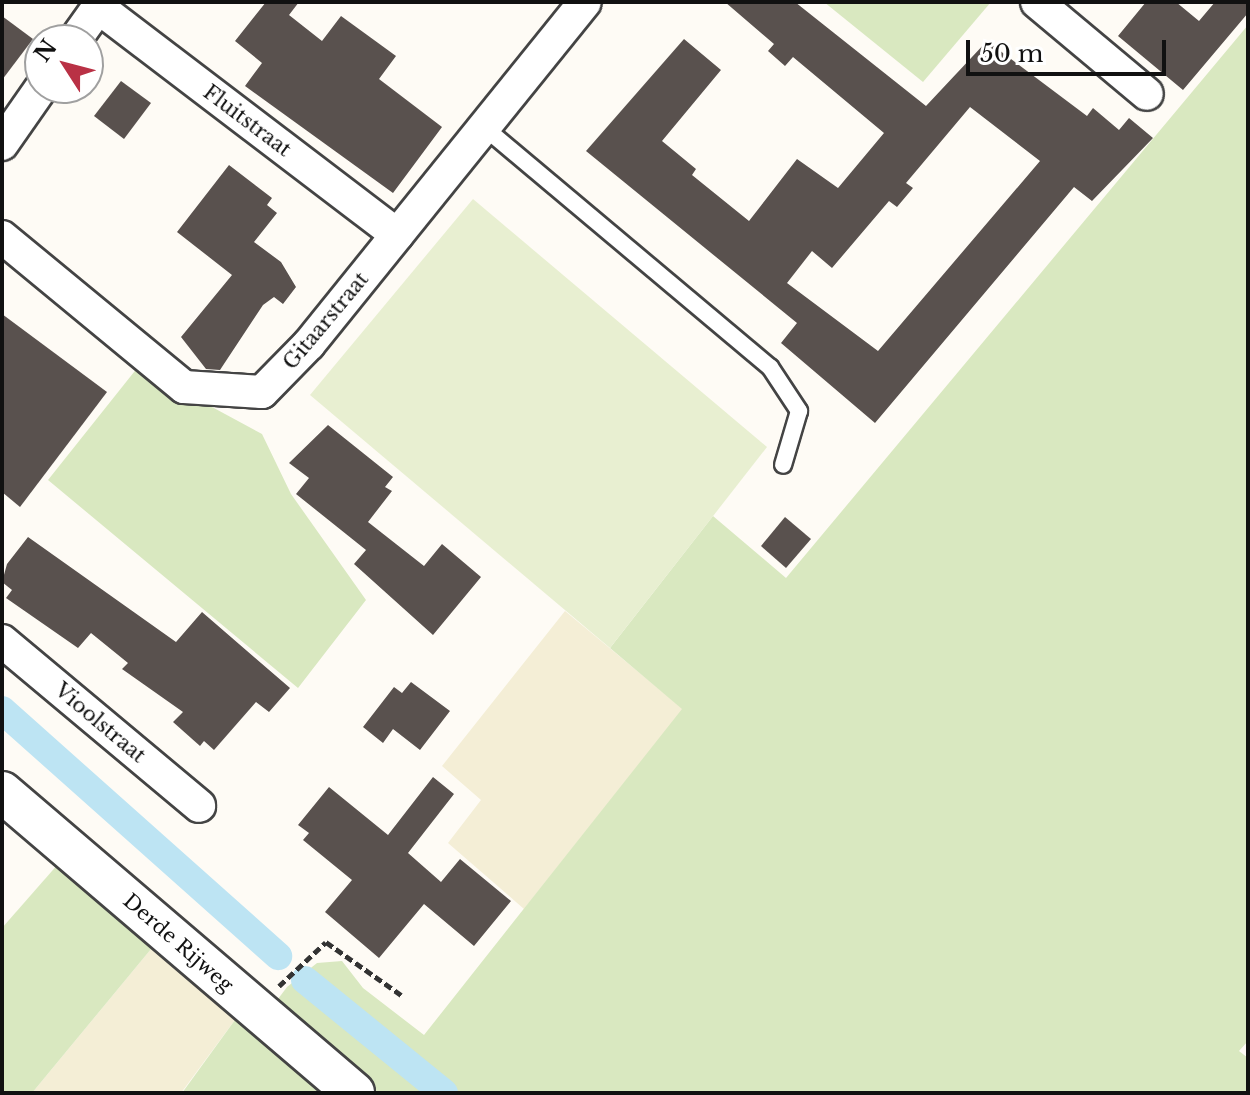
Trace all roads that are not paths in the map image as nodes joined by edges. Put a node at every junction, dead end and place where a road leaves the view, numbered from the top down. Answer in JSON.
{"nodes":[{"id":1,"x":582,"y":3,"type":"edge"},
{"id":2,"x":100,"y":4,"type":"edge"},
{"id":3,"x":1059,"y":9,"type":"edge"},
{"id":4,"x":86,"y":24,"type":"edge"},
{"id":5,"x":1147,"y":94,"type":"dead end"},
{"id":6,"x":30,"y":104,"type":"edge"},
{"id":7,"x":485,"y":128,"type":"junction"},
{"id":8,"x":2,"y":144,"type":"edge"},
{"id":9,"x":397,"y":235,"type":"junction"},
{"id":10,"x":2,"y":237,"type":"edge"},
{"id":11,"x":783,"y":465,"type":"dead end"},
{"id":12,"x":2,"y":641,"type":"edge"},
{"id":13,"x":2,"y":792,"type":"edge"},
{"id":14,"x":199,"y":806,"type":"dead end"},
{"id":15,"x":354,"y":1093,"type":"edge"}],
"edges":[{"from":1,"to":7,"type":"street","name":"Gitaarstraat"},
{"from":2,"to":4,"type":"street"},
{"from":2,"to":9,"type":"street","name":"Fluitstraat"},
{"from":3,"to":5,"type":"street"},
{"from":6,"to":8,"type":"street"},
{"from":7,"to":9,"type":"street","name":"Gitaarstraat"},
{"from":7,"to":11,"type":"lane"},
{"from":9,"to":10,"type":"street","name":"Gitaarstraat"},
{"from":12,"to":14,"type":"street","name":"Vioolstraat"},
{"from":13,"to":15,"type":"street","name":"Derde Rijweg"}]}
